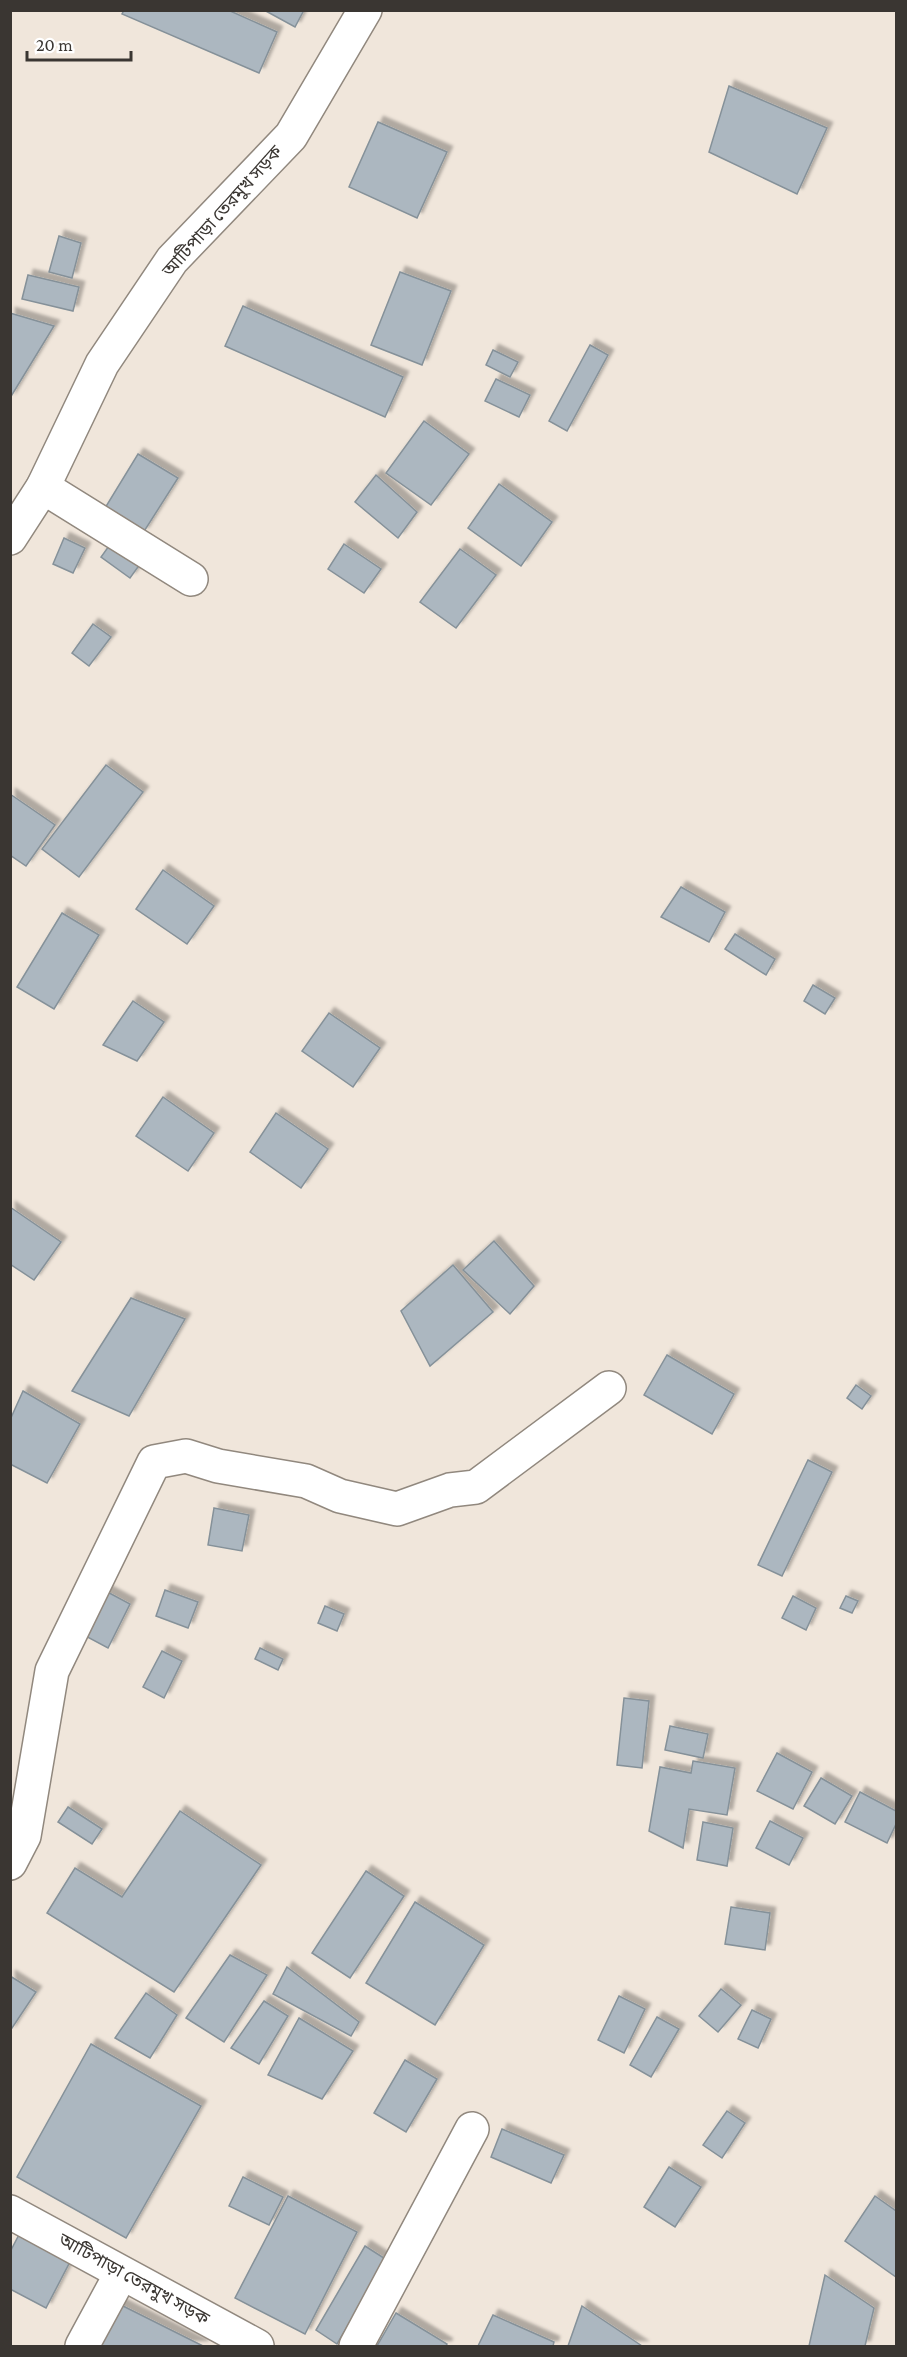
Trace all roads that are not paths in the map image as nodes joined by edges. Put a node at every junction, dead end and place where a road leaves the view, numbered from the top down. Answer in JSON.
{"nodes":[{"id":1,"x":365,"y":10,"type":"edge"},
{"id":2,"x":43,"y":486,"type":"junction"},
{"id":3,"x":10,"y":538,"type":"edge"},
{"id":4,"x":191,"y":579,"type":"dead end"},
{"id":5,"x":609,"y":1388,"type":"dead end"},
{"id":6,"x":10,"y":1863,"type":"edge"},
{"id":7,"x":472,"y":2129,"type":"dead end"},
{"id":8,"x":10,"y":2212,"type":"edge"},
{"id":9,"x":121,"y":2274,"type":"junction"},
{"id":10,"x":82,"y":2346,"type":"edge"},
{"id":11,"x":257,"y":2346,"type":"edge"},
{"id":12,"x":356,"y":2346,"type":"edge"}],
"edges":[{"from":1,"to":2,"type":"street","name":"আটিপাড়া তেরমুখ সড়ক"},
{"from":2,"to":3,"type":"street","name":"আটিপাড়া তেরমুখ সড়ক"},
{"from":2,"to":4,"type":"street"},
{"from":5,"to":6,"type":"street"},
{"from":7,"to":12,"type":"street"},
{"from":8,"to":9,"type":"street","name":"আটিপাড়া তেরমুখ সড়ক"},
{"from":9,"to":10,"type":"street"},
{"from":9,"to":11,"type":"street","name":"আটিপাড়া তেরমুখ সড়ক"}]}
